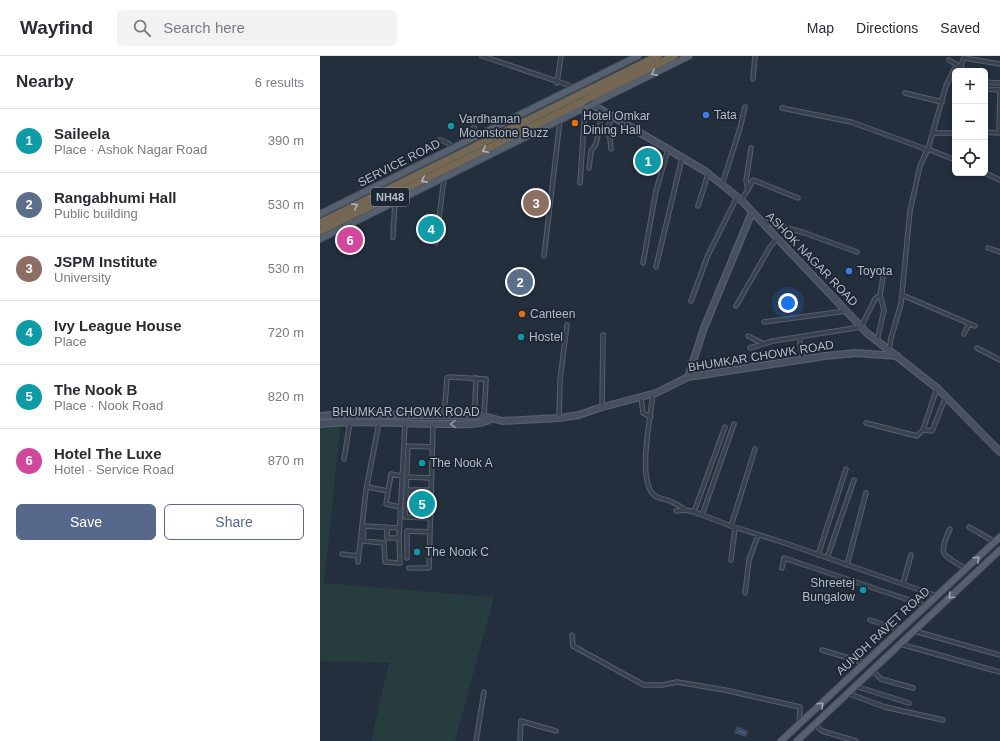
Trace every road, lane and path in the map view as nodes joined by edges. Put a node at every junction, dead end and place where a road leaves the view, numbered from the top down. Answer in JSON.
{"nodes":[{"id":1,"x":482,"y":56,"type":"edge"},
{"id":2,"x":561,"y":56,"type":"edge"},
{"id":3,"x":638,"y":56,"type":"edge"},
{"id":4,"x":658,"y":56,"type":"edge"},
{"id":5,"x":674,"y":56,"type":"edge"},
{"id":6,"x":689,"y":56,"type":"edge"},
{"id":7,"x":755,"y":56,"type":"edge"},
{"id":8,"x":964,"y":57,"type":"edge"},
{"id":9,"x":949,"y":60,"type":"dead end"},
{"id":10,"x":1000,"y":64,"type":"edge"},
{"id":11,"x":960,"y":66,"type":"junction"},
{"id":12,"x":753,"y":79,"type":"dead end"},
{"id":13,"x":988,"y":82,"type":"edge"},
{"id":14,"x":557,"y":83,"type":"junction"},
{"id":15,"x":1000,"y":84,"type":"edge"},
{"id":16,"x":574,"y":87,"type":"junction"},
{"id":17,"x":988,"y":89,"type":"edge"},
{"id":18,"x":905,"y":93,"type":"dead end"},
{"id":19,"x":589,"y":98,"type":"junction"},
{"id":20,"x":581,"y":102,"type":"junction"},
{"id":21,"x":942,"y":102,"type":"junction"},
{"id":22,"x":745,"y":107,"type":"dead end"},
{"id":23,"x":782,"y":108,"type":"dead end"},
{"id":24,"x":604,"y":112,"type":"junction"},
{"id":25,"x":613,"y":117,"type":"junction"},
{"id":26,"x":560,"y":120,"type":"junction"},
{"id":27,"x":474,"y":127,"type":"dead end"},
{"id":28,"x":933,"y":132,"type":"junction"},
{"id":29,"x":988,"y":132,"type":"edge"},
{"id":30,"x":952,"y":133,"type":"edge"},
{"id":31,"x":478,"y":135,"type":"junction"},
{"id":32,"x":440,"y":140,"type":"dead end"},
{"id":33,"x":453,"y":148,"type":"junction"},
{"id":34,"x":751,"y":148,"type":"dead end"},
{"id":35,"x":611,"y":149,"type":"dead end"},
{"id":36,"x":668,"y":149,"type":"junction"},
{"id":37,"x":928,"y":150,"type":"junction"},
{"id":38,"x":682,"y":158,"type":"junction"},
{"id":39,"x":952,"y":159,"type":"edge"},
{"id":40,"x":589,"y":168,"type":"dead end"},
{"id":41,"x":708,"y":174,"type":"junction"},
{"id":42,"x":988,"y":174,"type":"edge"},
{"id":43,"x":444,"y":178,"type":"junction"},
{"id":44,"x":1000,"y":180,"type":"edge"},
{"id":45,"x":580,"y":183,"type":"dead end"},
{"id":46,"x":722,"y":185,"type":"junction"},
{"id":47,"x":748,"y":190,"type":"junction"},
{"id":48,"x":739,"y":198,"type":"junction"},
{"id":49,"x":798,"y":198,"type":"dead end"},
{"id":50,"x":395,"y":202,"type":"junction"},
{"id":51,"x":698,"y":206,"type":"dead end"},
{"id":52,"x":752,"y":212,"type":"junction"},
{"id":53,"x":320,"y":214,"type":"edge"},
{"id":54,"x":760,"y":220,"type":"junction"},
{"id":55,"x":320,"y":223,"type":"edge"},
{"id":56,"x":320,"y":231,"type":"edge"},
{"id":57,"x":394,"y":237,"type":"dead end"},
{"id":58,"x":320,"y":239,"type":"edge"},
{"id":59,"x":777,"y":239,"type":"junction"},
{"id":60,"x":436,"y":244,"type":"dead end"},
{"id":61,"x":988,"y":248,"type":"dead end"},
{"id":62,"x":857,"y":252,"type":"dead end"},
{"id":63,"x":1000,"y":252,"type":"edge"},
{"id":64,"x":544,"y":256,"type":"dead end"},
{"id":65,"x":643,"y":263,"type":"dead end"},
{"id":66,"x":656,"y":267,"type":"dead end"},
{"id":67,"x":883,"y":277,"type":"dead end"},
{"id":68,"x":880,"y":295,"type":"junction"},
{"id":69,"x":902,"y":295,"type":"junction"},
{"id":70,"x":691,"y":300,"type":"dead end"},
{"id":71,"x":736,"y":306,"type":"dead end"},
{"id":72,"x":847,"y":311,"type":"junction"},
{"id":73,"x":764,"y":322,"type":"dead end"},
{"id":74,"x":969,"y":324,"type":"junction"},
{"id":75,"x":567,"y":325,"type":"dead end"},
{"id":76,"x":975,"y":326,"type":"dead end"},
{"id":77,"x":861,"y":327,"type":"junction"},
{"id":78,"x":964,"y":334,"type":"dead end"},
{"id":79,"x":603,"y":335,"type":"dead end"},
{"id":80,"x":748,"y":336,"type":"dead end"},
{"id":81,"x":800,"y":337,"type":"junction"},
{"id":82,"x":876,"y":341,"type":"junction"},
{"id":83,"x":762,"y":343,"type":"junction"},
{"id":84,"x":750,"y":348,"type":"dead end"},
{"id":85,"x":977,"y":348,"type":"dead end"},
{"id":86,"x":889,"y":351,"type":"junction"},
{"id":87,"x":897,"y":356,"type":"junction"},
{"id":88,"x":803,"y":359,"type":"junction"},
{"id":89,"x":1000,"y":360,"type":"edge"},
{"id":90,"x":688,"y":377,"type":"junction"},
{"id":91,"x":476,"y":378,"type":"junction"},
{"id":92,"x":937,"y":388,"type":"junction"},
{"id":93,"x":653,"y":394,"type":"junction"},
{"id":94,"x":946,"y":396,"type":"junction"},
{"id":95,"x":641,"y":397,"type":"junction"},
{"id":96,"x":602,"y":407,"type":"junction"},
{"id":97,"x":444,"y":414,"type":"junction"},
{"id":98,"x":320,"y":416,"type":"edge"},
{"id":99,"x":405,"y":416,"type":"junction"},
{"id":100,"x":484,"y":416,"type":"junction"},
{"id":101,"x":651,"y":417,"type":"junction"},
{"id":102,"x":559,"y":418,"type":"junction"},
{"id":103,"x":491,"y":419,"type":"junction"},
{"id":104,"x":350,"y":422,"type":"junction"},
{"id":105,"x":378,"y":423,"type":"junction"},
{"id":106,"x":866,"y":423,"type":"dead end"},
{"id":107,"x":320,"y":424,"type":"edge"},
{"id":108,"x":405,"y":424,"type":"junction"},
{"id":109,"x":482,"y":424,"type":"junction"},
{"id":110,"x":734,"y":424,"type":"dead end"},
{"id":111,"x":433,"y":425,"type":"junction"},
{"id":112,"x":725,"y":427,"type":"dead end"},
{"id":113,"x":923,"y":430,"type":"junction"},
{"id":114,"x":433,"y":447,"type":"junction"},
{"id":115,"x":755,"y":449,"type":"dead end"},
{"id":116,"x":1000,"y":452,"type":"edge"},
{"id":117,"x":344,"y":459,"type":"dead end"},
{"id":118,"x":846,"y":469,"type":"dead end"},
{"id":119,"x":404,"y":476,"type":"junction"},
{"id":120,"x":432,"y":478,"type":"junction"},
{"id":121,"x":854,"y":480,"type":"dead end"},
{"id":122,"x":367,"y":487,"type":"junction"},
{"id":123,"x":406,"y":490,"type":"junction"},
{"id":124,"x":431,"y":490,"type":"junction"},
{"id":125,"x":388,"y":491,"type":"junction"},
{"id":126,"x":866,"y":493,"type":"dead end"},
{"id":127,"x":400,"y":507,"type":"junction"},
{"id":128,"x":686,"y":510,"type":"junction"},
{"id":129,"x":676,"y":511,"type":"dead end"},
{"id":130,"x":694,"y":512,"type":"junction"},
{"id":131,"x":702,"y":515,"type":"junction"},
{"id":132,"x":430,"y":518,"type":"junction"},
{"id":133,"x":731,"y":526,"type":"junction"},
{"id":134,"x":969,"y":526,"type":"dead end"},
{"id":135,"x":387,"y":527,"type":"junction"},
{"id":136,"x":399,"y":528,"type":"junction"},
{"id":137,"x":735,"y":528,"type":"junction"},
{"id":138,"x":950,"y":529,"type":"dead end"},
{"id":139,"x":430,"y":532,"type":"junction"},
{"id":140,"x":758,"y":534,"type":"junction"},
{"id":141,"x":400,"y":538,"type":"junction"},
{"id":142,"x":998,"y":539,"type":"edge"},
{"id":143,"x":1000,"y":550,"type":"edge"},
{"id":144,"x":342,"y":554,"type":"dead end"},
{"id":145,"x":818,"y":555,"type":"junction"},
{"id":146,"x":912,"y":555,"type":"dead end"},
{"id":147,"x":358,"y":556,"type":"junction"},
{"id":148,"x":407,"y":558,"type":"dead end"},
{"id":149,"x":827,"y":558,"type":"junction"},
{"id":150,"x":731,"y":560,"type":"dead end"},
{"id":151,"x":358,"y":562,"type":"dead end"},
{"id":152,"x":847,"y":566,"type":"junction"},
{"id":153,"x":409,"y":568,"type":"dead end"},
{"id":154,"x":782,"y":568,"type":"dead end"},
{"id":155,"x":966,"y":569,"type":"junction"},
{"id":156,"x":902,"y":584,"type":"junction"},
{"id":157,"x":744,"y":593,"type":"dead end"},
{"id":158,"x":937,"y":596,"type":"junction"},
{"id":159,"x":927,"y":606,"type":"junction"},
{"id":160,"x":870,"y":620,"type":"dead end"},
{"id":161,"x":900,"y":630,"type":"junction"},
{"id":162,"x":914,"y":631,"type":"junction"},
{"id":163,"x":572,"y":635,"type":"dead end"},
{"id":164,"x":900,"y":644,"type":"junction"},
{"id":165,"x":822,"y":650,"type":"dead end"},
{"id":166,"x":1000,"y":654,"type":"edge"},
{"id":167,"x":865,"y":663,"type":"junction"},
{"id":168,"x":872,"y":670,"type":"junction"},
{"id":169,"x":1000,"y":672,"type":"edge"},
{"id":170,"x":855,"y":686,"type":"junction"},
{"id":171,"x":913,"y":688,"type":"dead end"},
{"id":172,"x":484,"y":692,"type":"dead end"},
{"id":173,"x":847,"y":693,"type":"junction"},
{"id":174,"x":909,"y":703,"type":"dead end"},
{"id":175,"x":943,"y":720,"type":"dead end"},
{"id":176,"x":799,"y":723,"type":"junction"},
{"id":177,"x":814,"y":724,"type":"junction"},
{"id":178,"x":556,"y":731,"type":"dead end"},
{"id":179,"x":847,"y":740,"type":"edge"},
{"id":180,"x":476,"y":741,"type":"edge"},
{"id":181,"x":520,"y":741,"type":"edge"},
{"id":182,"x":781,"y":741,"type":"edge"},
{"id":183,"x":797,"y":741,"type":"edge"},
{"id":184,"x":856,"y":741,"type":"edge"}],
"edges":[{"from":1,"to":14,"type":"street"},
{"from":2,"to":14,"type":"street"},
{"from":3,"to":16,"type":"main road","name":"SERVICE ROAD"},
{"from":4,"to":19,"type":"highway","number":"NH48"},
{"from":5,"to":19,"type":"highway","number":"NH48"},
{"from":6,"to":19,"type":"main road","one_way":true},
{"from":7,"to":12,"type":"street"},
{"from":8,"to":10,"type":"street"},
{"from":8,"to":11,"type":"street"},
{"from":9,"to":11,"type":"street"},
{"from":11,"to":21,"type":"street"},
{"from":13,"to":15,"type":"street"},
{"from":14,"to":16,"type":"street"},
{"from":16,"to":19,"type":"street","name":"ASHOK NAGAR ROAD"},
{"from":16,"to":31,"type":"main road","name":"SERVICE ROAD"},
{"from":17,"to":29,"type":"street"},
{"from":18,"to":21,"type":"street"},
{"from":19,"to":20,"type":"highway","number":"NH48","bridge":true},
{"from":19,"to":20,"type":"main road"},
{"from":19,"to":24,"type":"street","name":"ASHOK NAGAR ROAD"},
{"from":20,"to":26,"type":"main road"},
{"from":20,"to":45,"type":"street"},
{"from":55,"to":20,"type":"highway","number":"NH48","one_way":true},
{"from":20,"to":56,"type":"highway","number":"NH48","one_way":true},
{"from":21,"to":28,"type":"street"},
{"from":22,"to":46,"type":"street"},
{"from":23,"to":37,"type":"street"},
{"from":24,"to":25,"type":"street","name":"ASHOK NAGAR ROAD"},
{"from":24,"to":40,"type":"street"},
{"from":25,"to":35,"type":"street"},
{"from":25,"to":36,"type":"street","name":"ASHOK NAGAR ROAD"},
{"from":26,"to":43,"type":"main road"},
{"from":26,"to":64,"type":"street"},
{"from":27,"to":31,"type":"street"},
{"from":28,"to":30,"type":"street"},
{"from":28,"to":37,"type":"street"},
{"from":31,"to":33,"type":"main road","name":"SERVICE ROAD"},
{"from":32,"to":33,"type":"street"},
{"from":33,"to":53,"type":"main road","name":"SERVICE ROAD"},
{"from":34,"to":47,"type":"street"},
{"from":36,"to":38,"type":"street","name":"ASHOK NAGAR ROAD"},
{"from":36,"to":65,"type":"street"},
{"from":37,"to":39,"type":"street"},
{"from":37,"to":69,"type":"street"},
{"from":38,"to":41,"type":"street","name":"ASHOK NAGAR ROAD"},
{"from":38,"to":66,"type":"street"},
{"from":41,"to":46,"type":"street","name":"ASHOK NAGAR ROAD"},
{"from":41,"to":51,"type":"street"},
{"from":42,"to":44,"type":"street"},
{"from":43,"to":50,"type":"main road"},
{"from":43,"to":60,"type":"street"},
{"from":46,"to":48,"type":"street","name":"ASHOK NAGAR ROAD"},
{"from":47,"to":48,"type":"street"},
{"from":47,"to":49,"type":"street"},
{"from":48,"to":52,"type":"street","name":"ASHOK NAGAR ROAD"},
{"from":48,"to":70,"type":"street"},
{"from":50,"to":57,"type":"street"},
{"from":50,"to":58,"type":"main road"},
{"from":52,"to":54,"type":"street","name":"ASHOK NAGAR ROAD"},
{"from":52,"to":90,"type":"street"},
{"from":54,"to":59,"type":"street","name":"ASHOK NAGAR ROAD"},
{"from":54,"to":62,"type":"street"},
{"from":59,"to":71,"type":"street"},
{"from":59,"to":72,"type":"street","name":"ASHOK NAGAR ROAD"},
{"from":61,"to":63,"type":"street"},
{"from":67,"to":68,"type":"street"},
{"from":68,"to":77,"type":"street"},
{"from":68,"to":82,"type":"street"},
{"from":69,"to":74,"type":"street"},
{"from":69,"to":86,"type":"street"},
{"from":72,"to":73,"type":"street"},
{"from":72,"to":77,"type":"street","name":"ASHOK NAGAR ROAD"},
{"from":74,"to":76,"type":"street"},
{"from":74,"to":78,"type":"street"},
{"from":75,"to":102,"type":"street"},
{"from":77,"to":81,"type":"street"},
{"from":77,"to":82,"type":"street","name":"ASHOK NAGAR ROAD"},
{"from":79,"to":96,"type":"street"},
{"from":80,"to":83,"type":"street"},
{"from":81,"to":83,"type":"street"},
{"from":81,"to":88,"type":"street"},
{"from":82,"to":86,"type":"street","name":"ASHOK NAGAR ROAD"},
{"from":83,"to":84,"type":"street"},
{"from":85,"to":89,"type":"street"},
{"from":86,"to":87,"type":"street","name":"ASHOK NAGAR ROAD"},
{"from":87,"to":88,"type":"street","name":"BHUMKAR CHOWK ROAD"},
{"from":87,"to":92,"type":"street","name":"ASHOK NAGAR ROAD"},
{"from":88,"to":90,"type":"street","name":"BHUMKAR CHOWK ROAD"},
{"from":90,"to":93,"type":"street","name":"BHUMKAR CHOWK ROAD"},
{"from":91,"to":97,"type":"street"},
{"from":91,"to":97,"type":"street"},
{"from":91,"to":100,"type":"street"},
{"from":92,"to":94,"type":"street","name":"ASHOK NAGAR ROAD"},
{"from":92,"to":113,"type":"street"},
{"from":93,"to":95,"type":"street","name":"BHUMKAR CHOWK ROAD"},
{"from":93,"to":101,"type":"street"},
{"from":94,"to":113,"type":"street"},
{"from":94,"to":116,"type":"street","name":"ASHOK NAGAR ROAD"},
{"from":95,"to":96,"type":"street","name":"BHUMKAR CHOWK ROAD"},
{"from":95,"to":101,"type":"street"},
{"from":96,"to":102,"type":"street","name":"BHUMKAR CHOWK ROAD"},
{"from":97,"to":99,"type":"street","name":"BHUMKAR CHOWK ROAD"},
{"from":97,"to":100,"type":"street","name":"BHUMKAR CHOWK ROAD"},
{"from":98,"to":99,"type":"street","name":"BHUMKAR CHOWK ROAD"},
{"from":99,"to":108,"type":"street"},
{"from":100,"to":103,"type":"street","name":"BHUMKAR CHOWK ROAD"},
{"from":100,"to":109,"type":"street"},
{"from":101,"to":128,"type":"street"},
{"from":102,"to":103,"type":"street","name":"BHUMKAR CHOWK ROAD"},
{"from":103,"to":109,"type":"street","name":"BHUMKAR CHOWK ROAD"},
{"from":104,"to":105,"type":"street","name":"BHUMKAR CHOWK ROAD"},
{"from":104,"to":107,"type":"street","name":"BHUMKAR CHOWK ROAD"},
{"from":104,"to":117,"type":"street"},
{"from":105,"to":108,"type":"street","name":"BHUMKAR CHOWK ROAD"},
{"from":105,"to":122,"type":"street"},
{"from":106,"to":113,"type":"street"},
{"from":108,"to":111,"type":"street","name":"BHUMKAR CHOWK ROAD"},
{"from":108,"to":119,"type":"street"},
{"from":109,"to":111,"type":"street","name":"BHUMKAR CHOWK ROAD","one_way":true},
{"from":110,"to":131,"type":"street"},
{"from":111,"to":114,"type":"street"},
{"from":112,"to":130,"type":"street"},
{"from":114,"to":119,"type":"street"},
{"from":114,"to":120,"type":"street"},
{"from":115,"to":133,"type":"street"},
{"from":118,"to":145,"type":"street"},
{"from":119,"to":120,"type":"street"},
{"from":119,"to":123,"type":"street"},
{"from":119,"to":125,"type":"street"},
{"from":119,"to":127,"type":"street"},
{"from":120,"to":124,"type":"street"},
{"from":121,"to":149,"type":"street"},
{"from":122,"to":125,"type":"street"},
{"from":122,"to":147,"type":"street"},
{"from":123,"to":124,"type":"street"},
{"from":123,"to":132,"type":"street"},
{"from":124,"to":132,"type":"street"},
{"from":125,"to":127,"type":"street"},
{"from":126,"to":152,"type":"street"},
{"from":127,"to":136,"type":"street"},
{"from":128,"to":129,"type":"street"},
{"from":128,"to":130,"type":"street"},
{"from":130,"to":131,"type":"street"},
{"from":131,"to":133,"type":"street"},
{"from":132,"to":139,"type":"street"},
{"from":133,"to":137,"type":"street"},
{"from":134,"to":142,"type":"street"},
{"from":135,"to":136,"type":"street"},
{"from":135,"to":141,"type":"street"},
{"from":135,"to":141,"type":"street"},
{"from":136,"to":141,"type":"street"},
{"from":137,"to":140,"type":"street"},
{"from":137,"to":150,"type":"street"},
{"from":138,"to":155,"type":"street"},
{"from":139,"to":148,"type":"street"},
{"from":139,"to":153,"type":"street"},
{"from":140,"to":145,"type":"street"},
{"from":140,"to":157,"type":"street"},
{"from":155,"to":142,"type":"main road","name":"AUNDH RAVET ROAD","one_way":true},
{"from":143,"to":162,"type":"main road","name":"AUNDH RAVET ROAD","one_way":true},
{"from":144,"to":147,"type":"street"},
{"from":145,"to":149,"type":"street"},
{"from":146,"to":156,"type":"street"},
{"from":147,"to":151,"type":"street"},
{"from":149,"to":152,"type":"street"},
{"from":152,"to":156,"type":"street"},
{"from":154,"to":159,"type":"street"},
{"from":155,"to":158,"type":"main road","name":"AUNDH RAVET ROAD"},
{"from":156,"to":158,"type":"street"},
{"from":158,"to":159,"type":"main road","name":"AUNDH RAVET ROAD"},
{"from":159,"to":161,"type":"main road","name":"AUNDH RAVET ROAD"},
{"from":160,"to":161,"type":"street"},
{"from":161,"to":167,"type":"main road","name":"AUNDH RAVET ROAD"},
{"from":162,"to":164,"type":"main road","name":"AUNDH RAVET ROAD"},
{"from":162,"to":166,"type":"street"},
{"from":163,"to":176,"type":"street"},
{"from":164,"to":168,"type":"main road","name":"AUNDH RAVET ROAD"},
{"from":164,"to":169,"type":"street"},
{"from":165,"to":167,"type":"street"},
{"from":176,"to":167,"type":"main road","name":"AUNDH RAVET ROAD","one_way":true},
{"from":168,"to":170,"type":"main road","name":"AUNDH RAVET ROAD"},
{"from":168,"to":171,"type":"street"},
{"from":170,"to":173,"type":"main road","name":"AUNDH RAVET ROAD"},
{"from":170,"to":174,"type":"street"},
{"from":172,"to":180,"type":"street"},
{"from":173,"to":175,"type":"street"},
{"from":173,"to":177,"type":"main road","name":"AUNDH RAVET ROAD"},
{"from":176,"to":182,"type":"main road","name":"AUNDH RAVET ROAD"},
{"from":177,"to":179,"type":"street"},
{"from":177,"to":183,"type":"main road","name":"AUNDH RAVET ROAD"},
{"from":178,"to":181,"type":"street"},
{"from":179,"to":184,"type":"street"}]}
